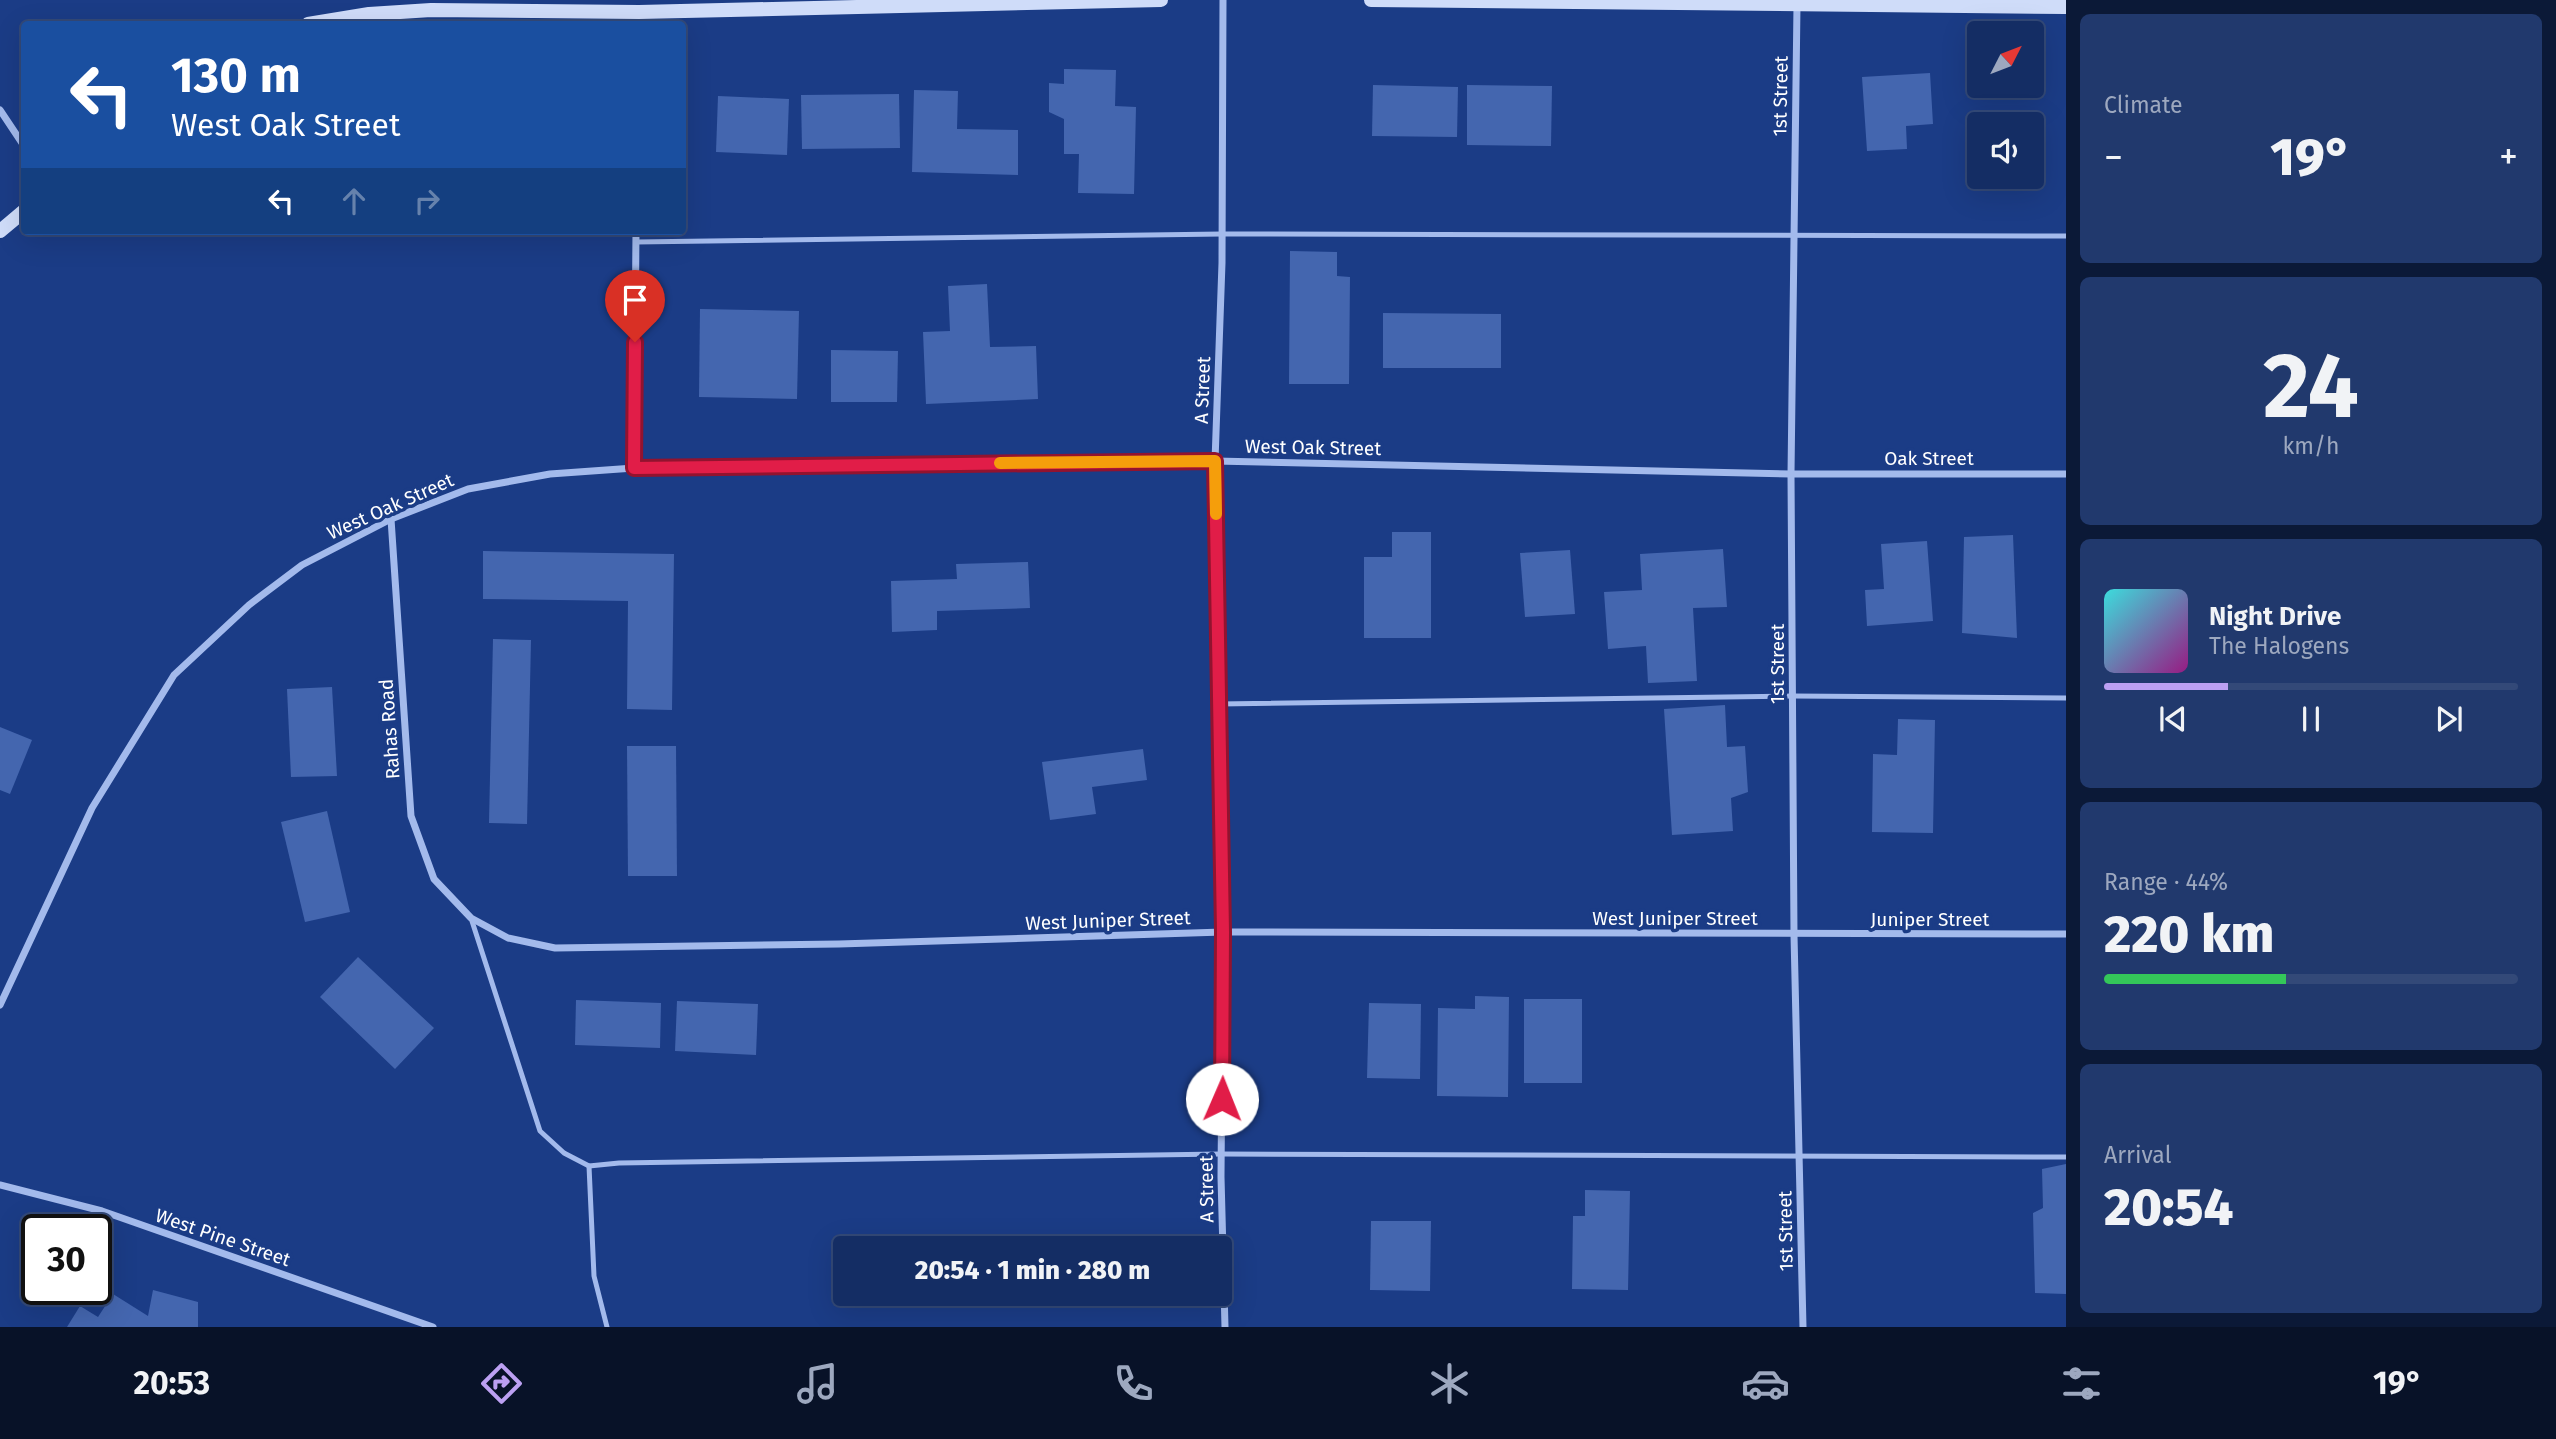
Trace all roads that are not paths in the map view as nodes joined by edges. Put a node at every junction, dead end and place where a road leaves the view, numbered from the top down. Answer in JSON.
{"nodes":[{"id":1,"x":1161,"y":0,"type":"edge"},
{"id":2,"x":1223,"y":0,"type":"edge"},
{"id":3,"x":1371,"y":0,"type":"edge"},
{"id":4,"x":1797,"y":2,"type":"edge"},
{"id":5,"x":2066,"y":8,"type":"edge"},
{"id":6,"x":639,"y":18,"type":"edge"},
{"id":7,"x":326,"y":21,"type":"edge"},
{"id":8,"x":0,"y":110,"type":"edge"},
{"id":9,"x":21,"y":142,"type":"edge"},
{"id":10,"x":21,"y":214,"type":"edge"},
{"id":11,"x":0,"y":232,"type":"edge"},
{"id":12,"x":1222,"y":234,"type":"junction"},
{"id":13,"x":1795,"y":234,"type":"junction"},
{"id":14,"x":636,"y":235,"type":"edge"},
{"id":15,"x":2066,"y":236,"type":"edge"},
{"id":16,"x":636,"y":242,"type":"junction"},
{"id":17,"x":1215,"y":461,"type":"junction"},
{"id":18,"x":634,"y":468,"type":"junction"},
{"id":19,"x":1791,"y":474,"type":"junction"},
{"id":20,"x":2066,"y":474,"type":"edge"},
{"id":21,"x":391,"y":519,"type":"junction"},
{"id":22,"x":1793,"y":696,"type":"junction"},
{"id":23,"x":2066,"y":698,"type":"edge"},
{"id":24,"x":1219,"y":704,"type":"junction"},
{"id":25,"x":471,"y":918,"type":"junction"},
{"id":26,"x":1223,"y":932,"type":"junction"},
{"id":27,"x":2066,"y":934,"type":"edge"},
{"id":28,"x":1794,"y":935,"type":"junction"},
{"id":29,"x":0,"y":1005,"type":"edge"},
{"id":30,"x":1221,"y":1154,"type":"junction"},
{"id":31,"x":2066,"y":1157,"type":"edge"},
{"id":32,"x":1799,"y":1158,"type":"junction"},
{"id":33,"x":589,"y":1166,"type":"junction"},
{"id":34,"x":0,"y":1185,"type":"edge"},
{"id":35,"x":433,"y":1327,"type":"edge"},
{"id":36,"x":607,"y":1327,"type":"edge"},
{"id":37,"x":1225,"y":1327,"type":"edge"},
{"id":38,"x":1803,"y":1327,"type":"edge"}],
"edges":[{"from":1,"to":6,"type":"street"},
{"from":2,"to":12,"type":"street","name":"A Street"},
{"from":3,"to":4,"type":"street"},
{"from":4,"to":5,"type":"street"},
{"from":4,"to":13,"type":"street","name":"1st Street"},
{"from":6,"to":7,"type":"street"},
{"from":8,"to":9,"type":"street"},
{"from":10,"to":11,"type":"street"},
{"from":12,"to":13,"type":"lane"},
{"from":12,"to":16,"type":"lane"},
{"from":12,"to":17,"type":"street","name":"A Street"},
{"from":13,"to":15,"type":"lane"},
{"from":13,"to":19,"type":"street","name":"1st Street"},
{"from":14,"to":16,"type":"street"},
{"from":16,"to":18,"type":"street"},
{"from":17,"to":18,"type":"street","name":"West Oak Street"},
{"from":17,"to":19,"type":"street","name":"West Oak Street"},
{"from":17,"to":24,"type":"street","name":"A Street"},
{"from":18,"to":21,"type":"street","name":"West Oak Street"},
{"from":19,"to":20,"type":"street","name":"Oak Street"},
{"from":19,"to":22,"type":"street","name":"1st Street"},
{"from":21,"to":25,"type":"street","name":"Rahas Road"},
{"from":21,"to":29,"type":"street","name":"West Oak Street"},
{"from":22,"to":23,"type":"lane"},
{"from":22,"to":24,"type":"lane"},
{"from":22,"to":28,"type":"street","name":"1st Street"},
{"from":24,"to":26,"type":"street","name":"A Street"},
{"from":25,"to":26,"type":"street","name":"West Juniper Street"},
{"from":25,"to":33,"type":"lane"},
{"from":26,"to":28,"type":"street","name":"West Juniper Street"},
{"from":26,"to":30,"type":"street","name":"A Street"},
{"from":27,"to":28,"type":"street","name":"Juniper Street"},
{"from":28,"to":32,"type":"street","name":"1st Street"},
{"from":30,"to":32,"type":"lane"},
{"from":30,"to":33,"type":"lane"},
{"from":30,"to":37,"type":"street","name":"A Street"},
{"from":31,"to":32,"type":"lane"},
{"from":32,"to":38,"type":"street","name":"1st Street"},
{"from":33,"to":36,"type":"lane"},
{"from":34,"to":35,"type":"street","name":"West Pine Street"}]}
